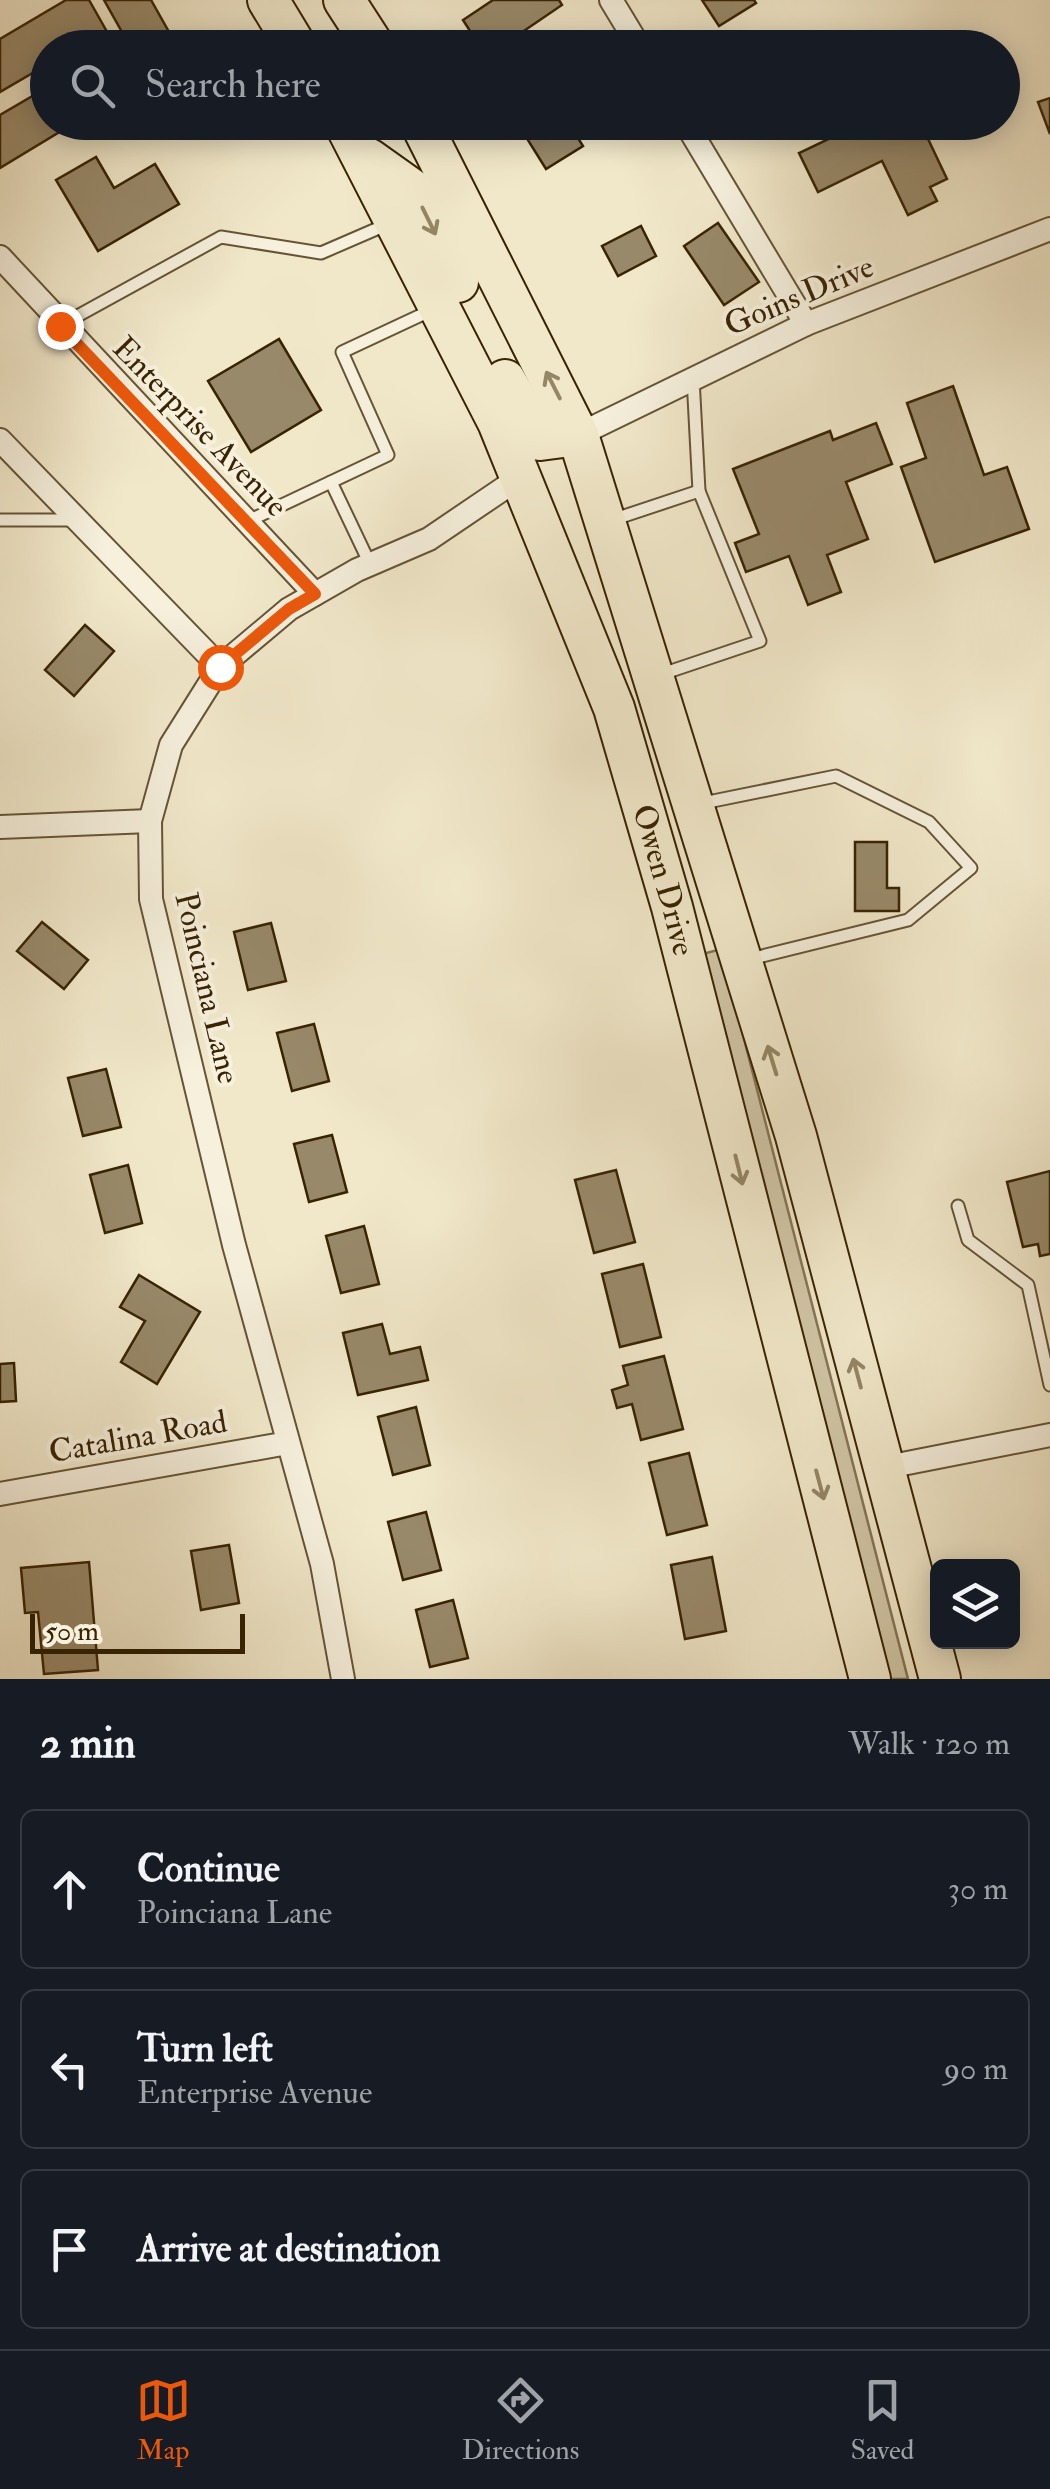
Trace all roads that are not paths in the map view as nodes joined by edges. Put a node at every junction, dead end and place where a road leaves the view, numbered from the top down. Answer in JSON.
{"nodes":[{"id":1,"x":268,"y":0,"type":"edge"},
{"id":2,"x":344,"y":0,"type":"edge"},
{"id":3,"x":612,"y":0,"type":"edge"},
{"id":4,"x":286,"y":30,"type":"edge"},
{"id":5,"x":363,"y":30,"type":"edge"},
{"id":6,"x":630,"y":30,"type":"edge"},
{"id":7,"x":354,"y":140,"type":"edge"},
{"id":8,"x":355,"y":140,"type":"edge"},
{"id":9,"x":429,"y":140,"type":"edge"},
{"id":10,"x":696,"y":140,"type":"edge"},
{"id":11,"x":396,"y":220,"type":"junction"},
{"id":12,"x":1050,"y":229,"type":"edge"},
{"id":13,"x":0,"y":258,"type":"edge"},
{"id":14,"x":440,"y":306,"type":"junction"},
{"id":15,"x":806,"y":324,"type":"junction"},
{"id":16,"x":60,"y":326,"type":"junction"},
{"id":17,"x":693,"y":378,"type":"junction"},
{"id":18,"x":578,"y":434,"type":"junction"},
{"id":19,"x":2,"y":446,"type":"edge"},
{"id":20,"x":519,"y":478,"type":"junction"},
{"id":21,"x":331,"y":482,"type":"junction"},
{"id":22,"x":699,"y":492,"type":"junction"},
{"id":23,"x":0,"y":520,"type":"edge"},
{"id":24,"x":78,"y":520,"type":"junction"},
{"id":25,"x":246,"y":522,"type":"junction"},
{"id":26,"x":605,"y":522,"type":"junction"},
{"id":27,"x":370,"y":564,"type":"junction"},
{"id":28,"x":315,"y":594,"type":"junction"},
{"id":29,"x":220,"y":667,"type":"junction"},
{"id":30,"x":653,"y":678,"type":"junction"},
{"id":31,"x":681,"y":766,"type":"junction"},
{"id":32,"x":693,"y":804,"type":"junction"},
{"id":33,"x":150,"y":822,"type":"junction"},
{"id":34,"x":0,"y":827,"type":"edge"},
{"id":35,"x":741,"y":961,"type":"junction"},
{"id":36,"x":958,"y":1206,"type":"dead end"},
{"id":37,"x":1050,"y":1385,"type":"edge"},
{"id":38,"x":1050,"y":1436,"type":"edge"},
{"id":39,"x":288,"y":1443,"type":"junction"},
{"id":40,"x":882,"y":1468,"type":"junction"},
{"id":41,"x":0,"y":1494,"type":"edge"},
{"id":42,"x":344,"y":1679,"type":"edge"},
{"id":43,"x":870,"y":1679,"type":"edge"},
{"id":44,"x":940,"y":1679,"type":"edge"}],
"edges":[{"from":1,"to":4,"type":"highway"},
{"from":2,"to":5,"type":"highway"},
{"from":3,"to":6,"type":"street"},
{"from":7,"to":11,"type":"highway","name":"Owen Drive"},
{"from":8,"to":18,"type":"highway","one_way":true},
{"from":18,"to":9,"type":"highway","name":"Owen Drive","one_way":true},
{"from":10,"to":15,"type":"street"},
{"from":11,"to":14,"type":"highway","name":"Owen Drive"},
{"from":11,"to":16,"type":"lane"},
{"from":12,"to":15,"type":"street","name":"Goins Drive"},
{"from":13,"to":16,"type":"street","name":"Enterprise Avenue"},
{"from":14,"to":20,"type":"highway","name":"Owen Drive"},
{"from":14,"to":21,"type":"lane"},
{"from":15,"to":17,"type":"street","name":"Goins Drive"},
{"from":16,"to":25,"type":"street","name":"Enterprise Avenue"},
{"from":17,"to":18,"type":"street","name":"Goins Drive"},
{"from":17,"to":22,"type":"lane"},
{"from":18,"to":26,"type":"highway","name":"Owen Drive"},
{"from":19,"to":24,"type":"street"},
{"from":20,"to":27,"type":"street","name":"Poinciana Lane"},
{"from":20,"to":31,"type":"highway"},
{"from":20,"to":43,"type":"highway","name":"Owen Drive","one_way":true},
{"from":21,"to":25,"type":"lane"},
{"from":21,"to":27,"type":"lane"},
{"from":22,"to":26,"type":"lane"},
{"from":22,"to":30,"type":"lane"},
{"from":23,"to":24,"type":"lane"},
{"from":24,"to":29,"type":"street"},
{"from":25,"to":28,"type":"street","name":"Enterprise Avenue"},
{"from":26,"to":30,"type":"highway","name":"Owen Drive"},
{"from":27,"to":28,"type":"street","name":"Poinciana Lane"},
{"from":28,"to":29,"type":"street","name":"Poinciana Lane"},
{"from":29,"to":33,"type":"street","name":"Poinciana Lane"},
{"from":30,"to":31,"type":"highway","name":"Owen Drive"},
{"from":31,"to":32,"type":"highway","name":"Owen Drive"},
{"from":32,"to":35,"type":"highway","name":"Owen Drive"},
{"from":32,"to":35,"type":"lane"},
{"from":33,"to":34,"type":"street"},
{"from":33,"to":39,"type":"street","name":"Poinciana Lane"},
{"from":40,"to":35,"type":"highway","name":"Owen Drive","one_way":true},
{"from":36,"to":37,"type":"lane"},
{"from":38,"to":40,"type":"street"},
{"from":39,"to":41,"type":"street","name":"Catalina Road"},
{"from":39,"to":42,"type":"street","name":"Poinciana Lane"},
{"from":40,"to":44,"type":"highway","name":"Owen Drive"}]}
